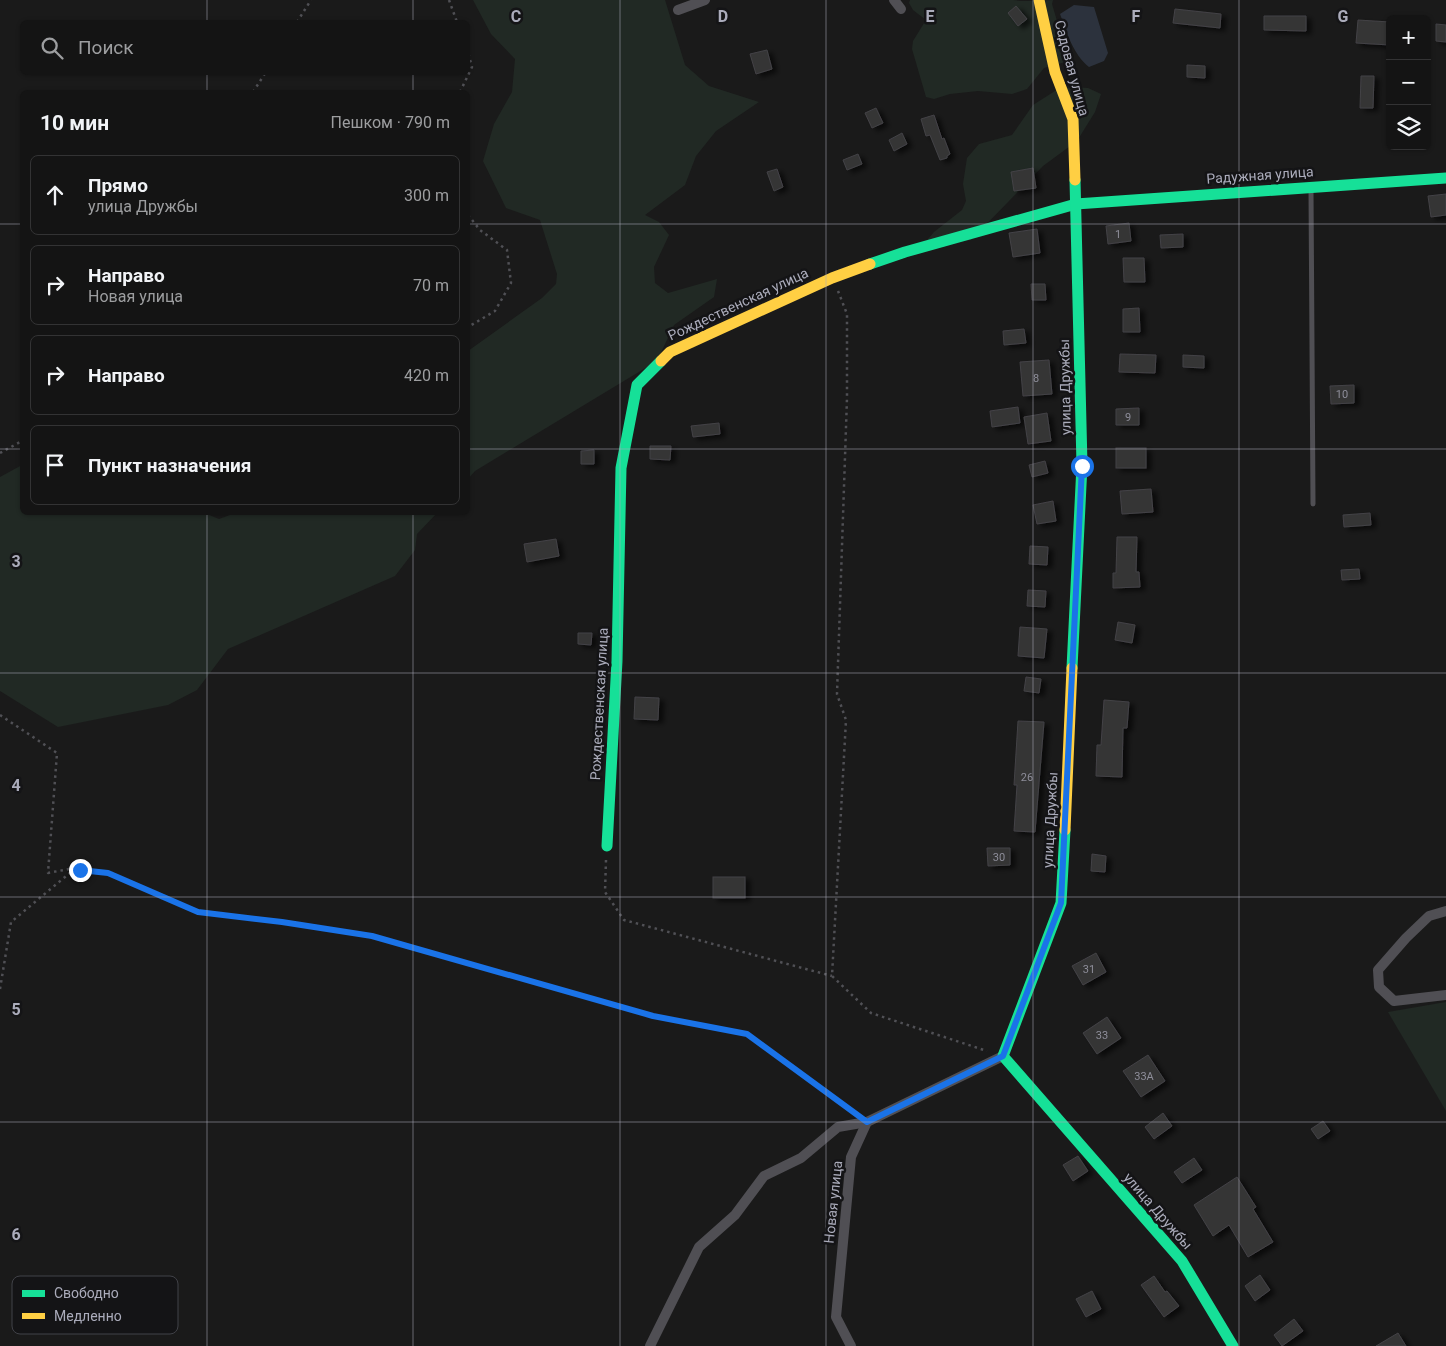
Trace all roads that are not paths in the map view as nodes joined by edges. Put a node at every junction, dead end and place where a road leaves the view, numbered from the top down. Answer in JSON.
{"nodes":[{"id":1,"x":705,"y":0,"type":"edge"},
{"id":2,"x":1039,"y":0,"type":"edge"},
{"id":3,"x":678,"y":10,"type":"dead end"},
{"id":4,"x":1446,"y":178,"type":"edge"},
{"id":5,"x":1311,"y":187,"type":"junction"},
{"id":6,"x":1076,"y":204,"type":"junction"},
{"id":7,"x":1313,"y":504,"type":"dead end"},
{"id":8,"x":607,"y":846,"type":"road end"},
{"id":9,"x":1446,"y":911,"type":"edge"},
{"id":10,"x":1446,"y":995,"type":"edge"},
{"id":11,"x":1003,"y":1056,"type":"junction"},
{"id":12,"x":867,"y":1122,"type":"junction"},
{"id":13,"x":650,"y":1346,"type":"edge"},
{"id":14,"x":851,"y":1346,"type":"edge"},
{"id":15,"x":1233,"y":1346,"type":"edge"}],
"edges":[{"from":1,"to":3,"type":"street"},
{"from":2,"to":6,"type":"street","name":"Садовая улица"},
{"from":4,"to":5,"type":"street","name":"Радужная улица"},
{"from":5,"to":6,"type":"street","name":"Радужная улица"},
{"from":5,"to":7,"type":"lane"},
{"from":6,"to":8,"type":"street","name":"Рождественская улица"},
{"from":6,"to":11,"type":"street","name":"улица Дружбы"},
{"from":9,"to":10,"type":"street"},
{"from":11,"to":12,"type":"street"},
{"from":11,"to":15,"type":"street","name":"улица Дружбы"},
{"from":12,"to":13,"type":"street"},
{"from":12,"to":14,"type":"street","name":"Новая улица"}]}
